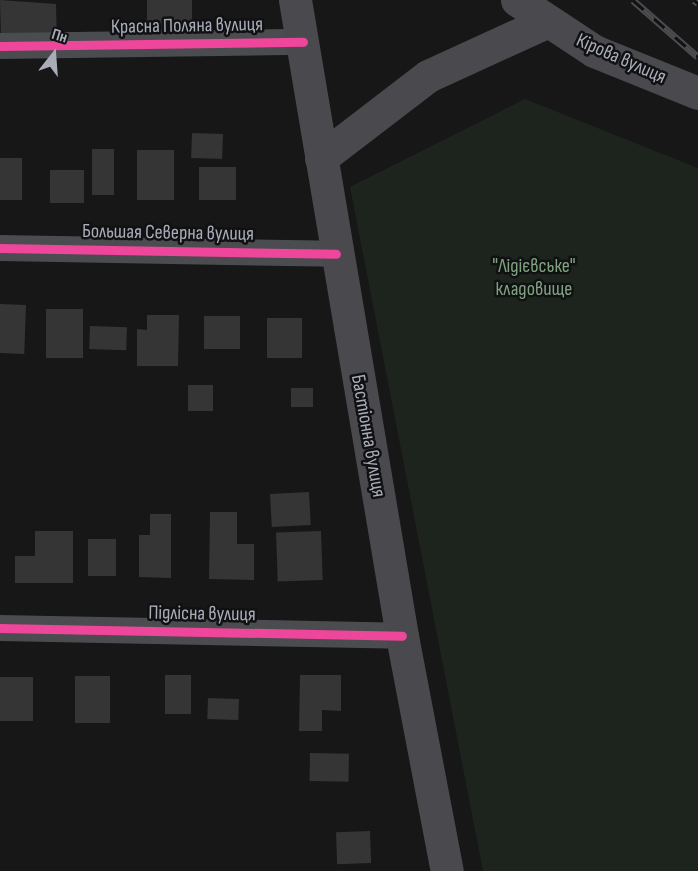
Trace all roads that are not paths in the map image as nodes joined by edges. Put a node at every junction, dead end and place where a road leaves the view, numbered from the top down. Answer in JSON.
{"nodes":[{"id":1,"x":295,"y":0,"type":"edge"},
{"id":2,"x":517,"y":0,"type":"edge"},
{"id":3,"x":546,"y":22,"type":"junction"},
{"id":4,"x":303,"y":42,"type":"junction"},
{"id":5,"x":0,"y":46,"type":"edge"},
{"id":6,"x":698,"y":93,"type":"edge"},
{"id":7,"x":321,"y":158,"type":"junction"},
{"id":8,"x":0,"y":248,"type":"edge"},
{"id":9,"x":336,"y":254,"type":"junction"},
{"id":10,"x":0,"y":628,"type":"edge"},
{"id":11,"x":402,"y":636,"type":"junction"},
{"id":12,"x":447,"y":871,"type":"edge"}],
"edges":[{"from":1,"to":4,"type":"main road","name":"Бастіонна вулиця"},
{"from":2,"to":3,"type":"main road","name":"Кірова вулиця"},
{"from":3,"to":6,"type":"main road","name":"Кірова вулиця"},
{"from":3,"to":7,"type":"main road"},
{"from":4,"to":5,"type":"street","name":"Красна Поляна вулиця"},
{"from":4,"to":7,"type":"main road","name":"Бастіонна вулиця"},
{"from":7,"to":9,"type":"main road","name":"Бастіонна вулиця"},
{"from":8,"to":9,"type":"street","name":"Большая Северна вулиця"},
{"from":9,"to":11,"type":"main road","name":"Бастіонна вулиця"},
{"from":10,"to":11,"type":"street","name":"Підлісна вулиця"},
{"from":11,"to":12,"type":"main road","name":"Бастіонна вулиця"}]}
